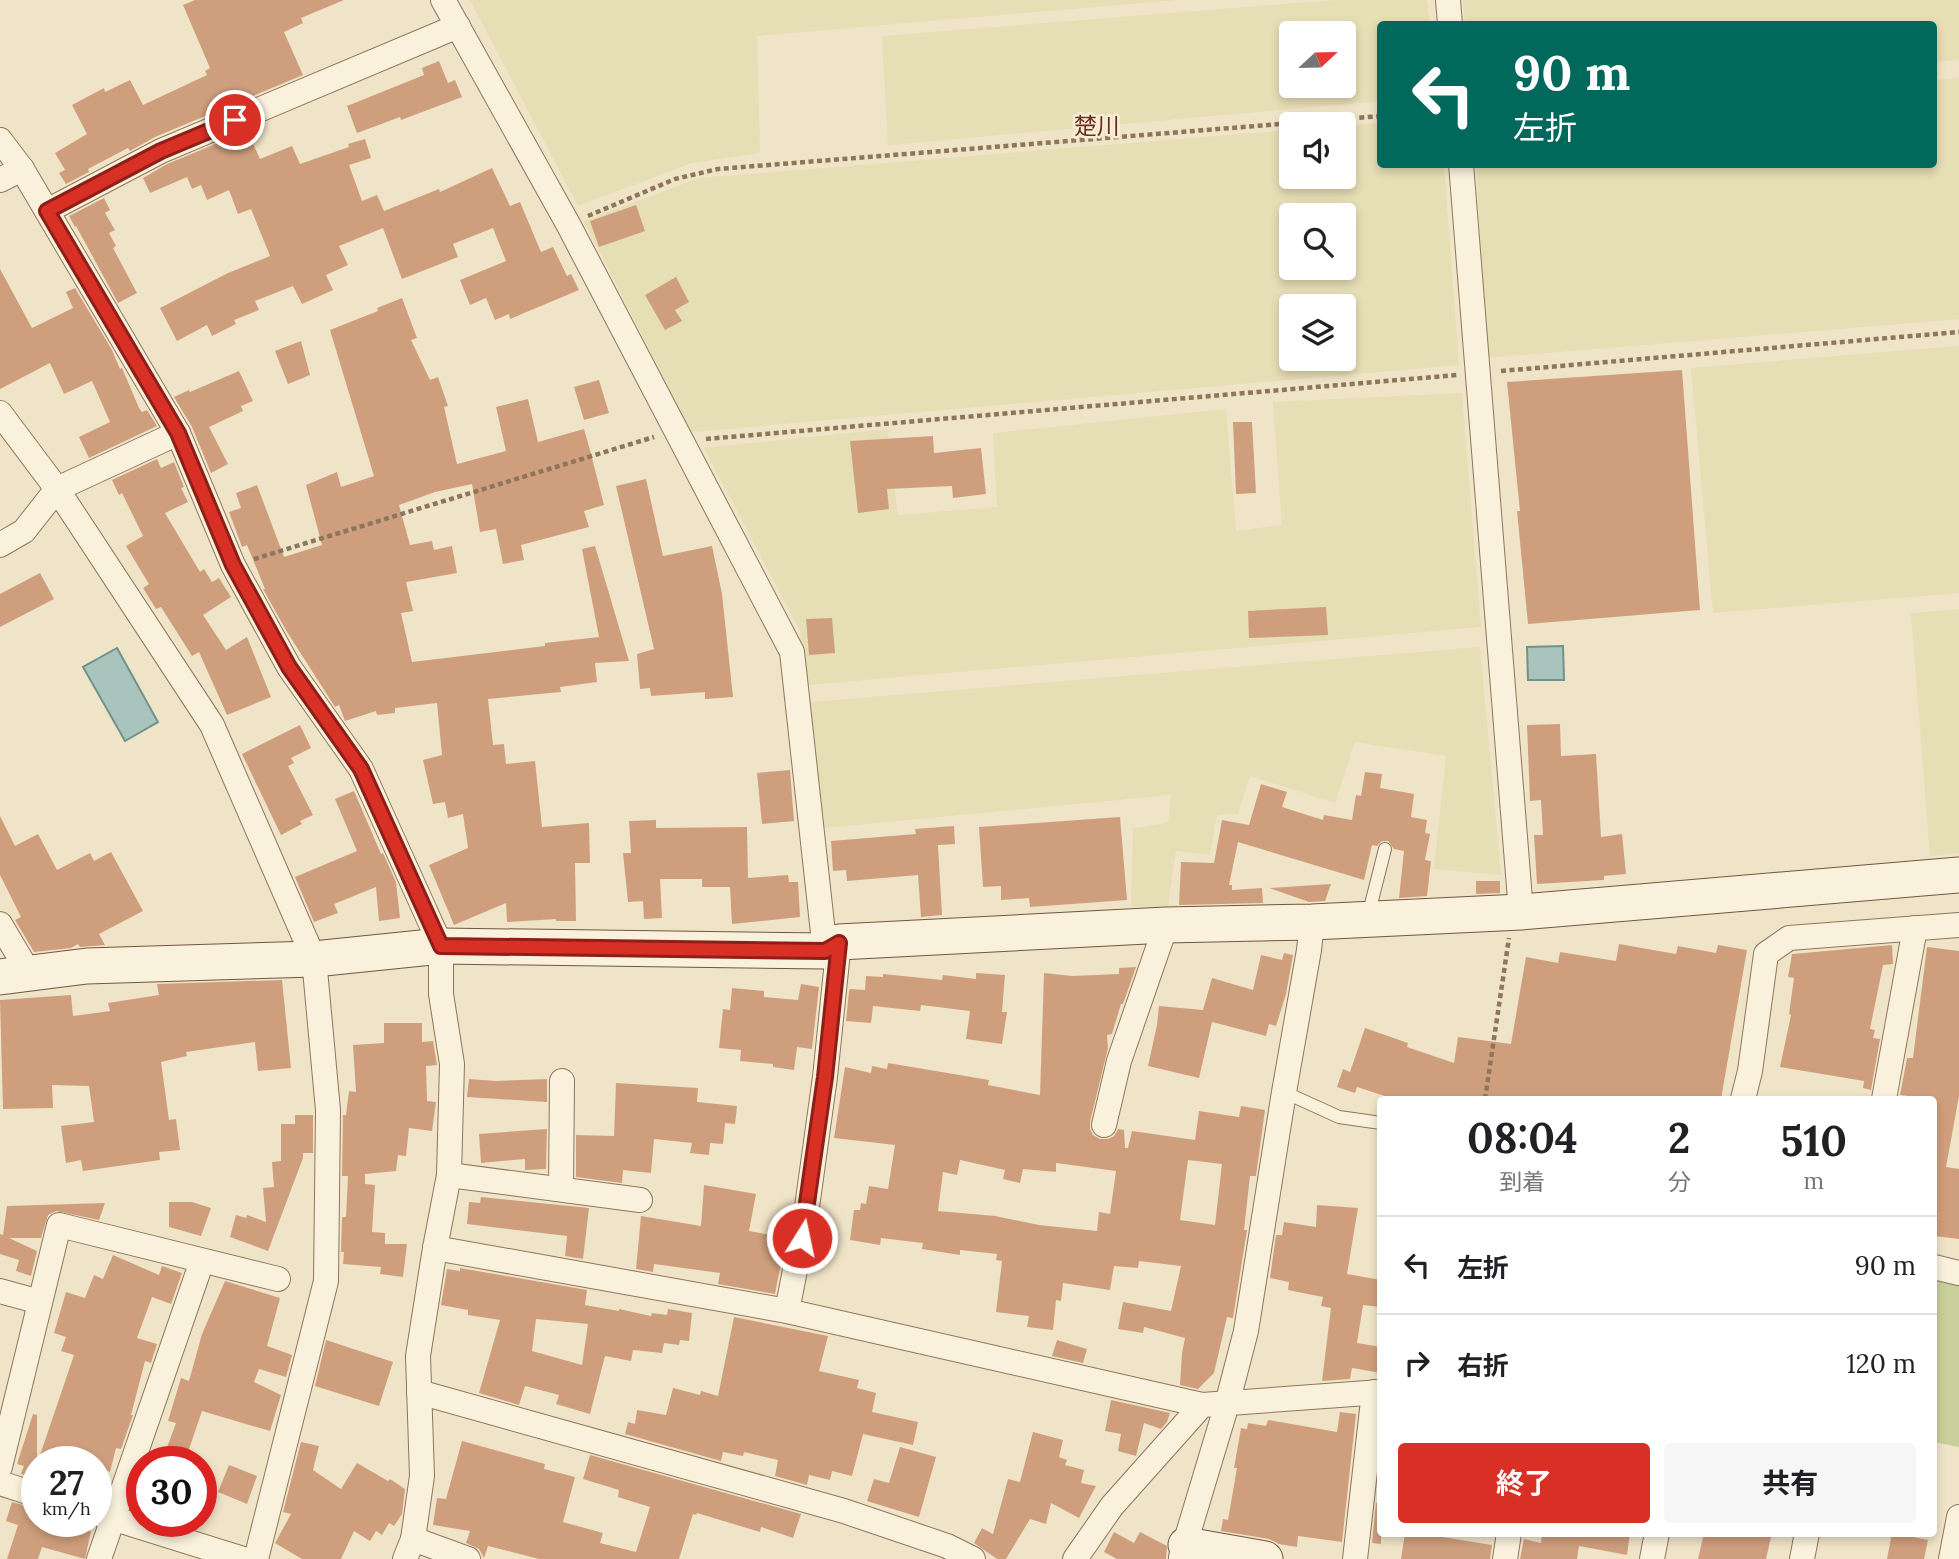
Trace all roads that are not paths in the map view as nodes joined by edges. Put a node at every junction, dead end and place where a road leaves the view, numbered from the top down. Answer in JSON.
{"nodes":[{"id":1,"x":443,"y":0,"type":"edge"},
{"id":2,"x":1448,"y":0,"type":"edge"},
{"id":3,"x":1450,"y":21,"type":"edge"},
{"id":4,"x":458,"y":26,"type":"junction"},
{"id":5,"x":0,"y":140,"type":"edge"},
{"id":6,"x":1461,"y":168,"type":"edge"},
{"id":7,"x":22,"y":169,"type":"junction"},
{"id":8,"x":0,"y":180,"type":"edge"},
{"id":9,"x":47,"y":211,"type":"junction"},
{"id":10,"x":0,"y":413,"type":"edge"},
{"id":11,"x":178,"y":433,"type":"junction"},
{"id":12,"x":57,"y":489,"type":"junction"},
{"id":13,"x":0,"y":545,"type":"edge"},
{"id":14,"x":1385,"y":849,"type":"dead end"},
{"id":15,"x":1959,"y":875,"type":"edge"},
{"id":16,"x":1367,"y":918,"type":"junction"},
{"id":17,"x":1312,"y":922,"type":"junction"},
{"id":18,"x":0,"y":924,"type":"edge"},
{"id":19,"x":1166,"y":925,"type":"junction"},
{"id":20,"x":1515,"y":925,"type":"junction"},
{"id":21,"x":1959,"y":925,"type":"edge"},
{"id":22,"x":1915,"y":928,"type":"junction"},
{"id":23,"x":441,"y":946,"type":"junction"},
{"id":24,"x":832,"y":947,"type":"junction"},
{"id":25,"x":314,"y":959,"type":"junction"},
{"id":26,"x":15,"y":975,"type":"edge"},
{"id":27,"x":562,"y":1081,"type":"dead end"},
{"id":28,"x":1284,"y":1092,"type":"junction"},
{"id":29,"x":1744,"y":1096,"type":"edge"},
{"id":30,"x":1885,"y":1096,"type":"edge"},
{"id":31,"x":1377,"y":1122,"type":"edge"},
{"id":32,"x":1104,"y":1125,"type":"dead end"},
{"id":33,"x":449,"y":1174,"type":"junction"},
{"id":34,"x":561,"y":1188,"type":"junction"},
{"id":35,"x":640,"y":1200,"type":"dead end"},
{"id":36,"x":435,"y":1248,"type":"junction"},
{"id":37,"x":202,"y":1261,"type":"junction"},
{"id":38,"x":1937,"y":1268,"type":"edge"},
{"id":39,"x":1959,"y":1273,"type":"edge"},
{"id":40,"x":278,"y":1279,"type":"dead end"},
{"id":41,"x":0,"y":1291,"type":"edge"},
{"id":42,"x":40,"y":1302,"type":"junction"},
{"id":43,"x":787,"y":1311,"type":"junction"},
{"id":44,"x":419,"y":1392,"type":"junction"},
{"id":45,"x":1377,"y":1392,"type":"edge"},
{"id":46,"x":1377,"y":1399,"type":"edge"},
{"id":47,"x":1227,"y":1404,"type":"junction"},
{"id":48,"x":1202,"y":1405,"type":"junction"},
{"id":49,"x":0,"y":1467,"type":"edge"},
{"id":50,"x":0,"y":1483,"type":"edge"},
{"id":51,"x":21,"y":1490,"type":"edge"},
{"id":52,"x":112,"y":1498,"type":"edge"},
{"id":53,"x":1959,"y":1517,"type":"edge"},
{"id":54,"x":112,"y":1518,"type":"edge"},
{"id":55,"x":103,"y":1537,"type":"edge"},
{"id":56,"x":1508,"y":1537,"type":"edge"},
{"id":57,"x":1656,"y":1537,"type":"edge"},
{"id":58,"x":1806,"y":1537,"type":"edge"},
{"id":59,"x":409,"y":1549,"type":"edge"},
{"id":60,"x":1184,"y":1552,"type":"edge"},
{"id":61,"x":100,"y":1559,"type":"edge"},
{"id":62,"x":243,"y":1559,"type":"edge"},
{"id":63,"x":256,"y":1559,"type":"edge"},
{"id":64,"x":468,"y":1559,"type":"edge"},
{"id":65,"x":973,"y":1559,"type":"edge"},
{"id":66,"x":1075,"y":1559,"type":"edge"},
{"id":67,"x":1265,"y":1559,"type":"edge"},
{"id":68,"x":1355,"y":1559,"type":"edge"},
{"id":69,"x":1505,"y":1559,"type":"edge"},
{"id":70,"x":1652,"y":1559,"type":"edge"},
{"id":71,"x":1802,"y":1559,"type":"edge"},
{"id":72,"x":1951,"y":1559,"type":"edge"}],
"edges":[{"from":1,"to":4,"type":"street"},
{"from":2,"to":3,"type":"street"},
{"from":4,"to":9,"type":"street"},
{"from":4,"to":24,"type":"street"},
{"from":5,"to":7,"type":"street"},
{"from":6,"to":20,"type":"street"},
{"from":7,"to":8,"type":"street"},
{"from":7,"to":9,"type":"street"},
{"from":9,"to":11,"type":"street"},
{"from":10,"to":12,"type":"street"},
{"from":11,"to":12,"type":"street"},
{"from":11,"to":23,"type":"street"},
{"from":12,"to":13,"type":"street"},
{"from":12,"to":25,"type":"street"},
{"from":14,"to":16,"type":"lane"},
{"from":15,"to":20,"type":"street"},
{"from":16,"to":17,"type":"street"},
{"from":16,"to":20,"type":"street"},
{"from":17,"to":19,"type":"street"},
{"from":17,"to":28,"type":"street"},
{"from":18,"to":26,"type":"street"},
{"from":19,"to":24,"type":"street"},
{"from":19,"to":32,"type":"street"},
{"from":21,"to":22,"type":"street"},
{"from":22,"to":29,"type":"street"},
{"from":22,"to":30,"type":"street"},
{"from":23,"to":24,"type":"street"},
{"from":23,"to":25,"type":"street"},
{"from":23,"to":33,"type":"street"},
{"from":24,"to":43,"type":"street"},
{"from":25,"to":26,"type":"street"},
{"from":25,"to":63,"type":"street"},
{"from":27,"to":34,"type":"street"},
{"from":28,"to":31,"type":"lane"},
{"from":28,"to":47,"type":"street"},
{"from":33,"to":34,"type":"street"},
{"from":33,"to":36,"type":"street"},
{"from":34,"to":35,"type":"street"},
{"from":36,"to":43,"type":"street"},
{"from":36,"to":44,"type":"street"},
{"from":37,"to":40,"type":"street"},
{"from":37,"to":42,"type":"street"},
{"from":37,"to":52,"type":"street"},
{"from":38,"to":39,"type":"street"},
{"from":41,"to":42,"type":"street"},
{"from":42,"to":49,"type":"street"},
{"from":43,"to":48,"type":"street"},
{"from":44,"to":59,"type":"street"},
{"from":44,"to":65,"type":"street"},
{"from":45,"to":47,"type":"street"},
{"from":46,"to":68,"type":"street"},
{"from":47,"to":48,"type":"street"},
{"from":47,"to":60,"type":"street"},
{"from":48,"to":66,"type":"street"},
{"from":50,"to":51,"type":"street"},
{"from":53,"to":72,"type":"street"},
{"from":54,"to":62,"type":"street"},
{"from":55,"to":61,"type":"street"},
{"from":56,"to":69,"type":"street"},
{"from":57,"to":70,"type":"street"},
{"from":58,"to":71,"type":"street"},
{"from":59,"to":64,"type":"street"},
{"from":60,"to":67,"type":"street"}]}
